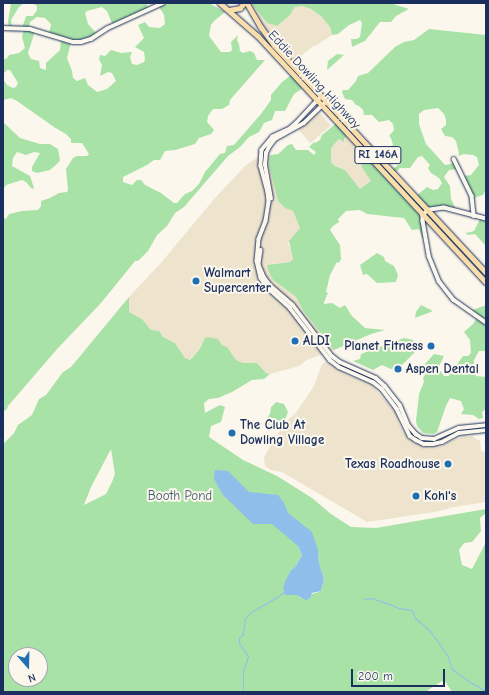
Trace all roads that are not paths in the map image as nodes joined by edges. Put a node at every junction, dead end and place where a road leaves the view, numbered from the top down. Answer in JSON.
{"nodes":[{"id":1,"x":163,"y":3,"type":"edge"},
{"id":2,"x":220,"y":3,"type":"edge"},
{"id":3,"x":244,"y":3,"type":"edge"},
{"id":4,"x":247,"y":3,"type":"edge"},
{"id":5,"x":229,"y":10,"type":"junction"},
{"id":6,"x":3,"y":28,"type":"edge"},
{"id":7,"x":322,"y":96,"type":"junction"},
{"id":8,"x":318,"y":101,"type":"junction"},
{"id":9,"x":327,"y":101,"type":"junction"},
{"id":10,"x":322,"y":106,"type":"junction"},
{"id":11,"x":298,"y":125,"type":"junction"},
{"id":12,"x":454,"y":159,"type":"dead end"},
{"id":13,"x":429,"y":210,"type":"junction"},
{"id":14,"x":423,"y":215,"type":"junction"},
{"id":15,"x":474,"y":216,"type":"junction"},
{"id":16,"x":486,"y":219,"type":"edge"},
{"id":17,"x":486,"y":272,"type":"edge"},
{"id":18,"x":486,"y":282,"type":"edge"},
{"id":19,"x":486,"y":322,"type":"edge"},
{"id":20,"x":486,"y":425,"type":"edge"},
{"id":21,"x":486,"y":430,"type":"edge"}],
"edges":[{"from":1,"to":6,"type":"street"},
{"from":2,"to":5,"type":"main road","name":"Eddie Dowling Highway","number":"RI 146A"},
{"from":3,"to":5,"type":"main road"},
{"from":4,"to":7,"type":"main road","name":"Eddie Dowling Highway","number":"RI 146A"},
{"from":5,"to":8,"type":"main road","name":"Eddie Dowling Highway","number":"RI 146A"},
{"from":7,"to":8,"type":"street"},
{"from":7,"to":9,"type":"main road","name":"Eddie Dowling Highway","number":"RI 146A"},
{"from":8,"to":10,"type":"main road","name":"Eddie Dowling Highway","number":"RI 146A"},
{"from":8,"to":11,"type":"street"},
{"from":9,"to":10,"type":"street"},
{"from":9,"to":13,"type":"main road","name":"Eddie Dowling Highway","number":"RI 146A"},
{"from":10,"to":11,"type":"street"},
{"from":10,"to":14,"type":"main road","name":"Eddie Dowling Highway","number":"RI 146A"},
{"from":11,"to":20,"type":"street"},
{"from":11,"to":21,"type":"street"},
{"from":12,"to":15,"type":"street"},
{"from":13,"to":14,"type":"street"},
{"from":13,"to":15,"type":"street"},
{"from":13,"to":17,"type":"main road","name":"Eddie Dowling Highway","number":"RI 146A"},
{"from":14,"to":18,"type":"main road","name":"Eddie Dowling Highway","number":"RI 146A"},
{"from":14,"to":19,"type":"street"},
{"from":15,"to":16,"type":"street"}]}
